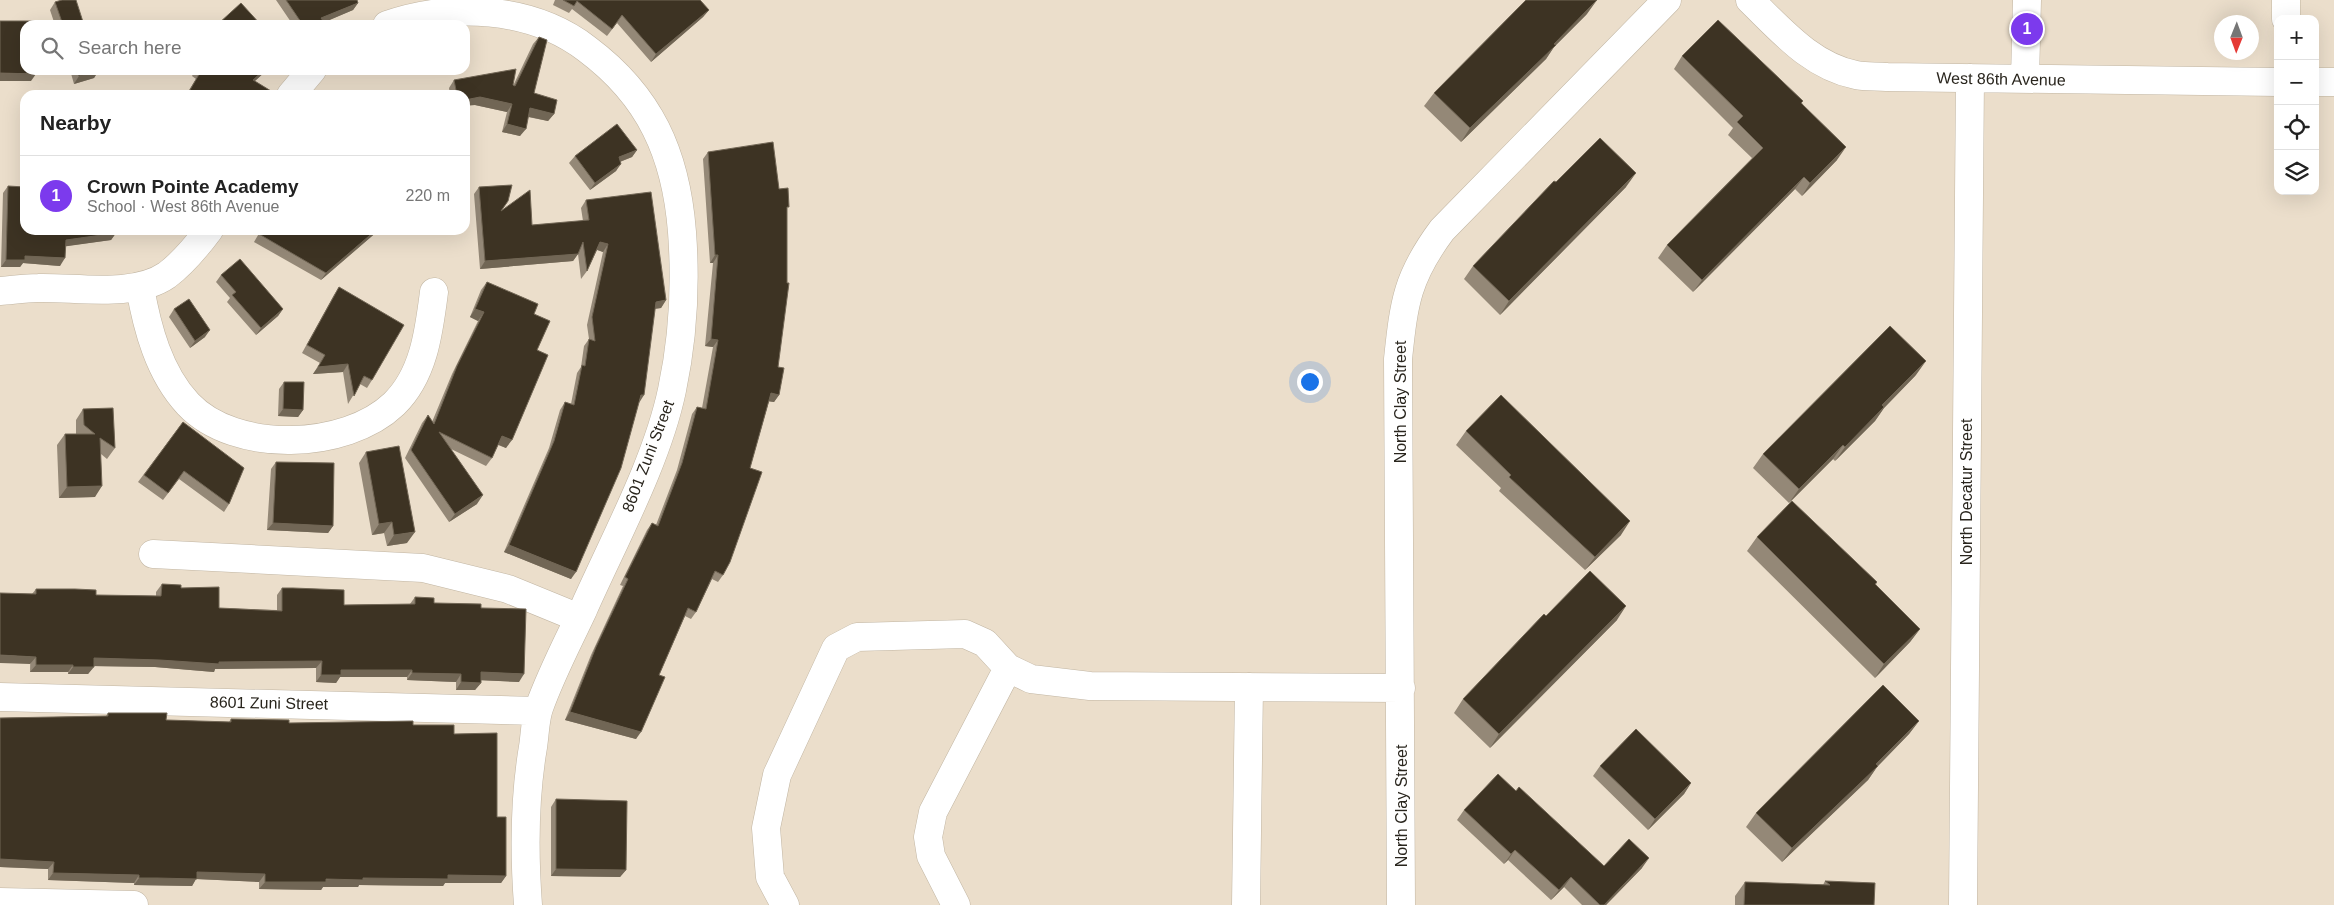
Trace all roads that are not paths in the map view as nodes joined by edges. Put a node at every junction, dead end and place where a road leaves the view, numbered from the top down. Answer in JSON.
{"nodes":[{"id":1,"x":1667,"y":0,"type":"edge"},
{"id":2,"x":1750,"y":0,"type":"edge"},
{"id":3,"x":2027,"y":0,"type":"edge"},
{"id":4,"x":2286,"y":0,"type":"edge"},
{"id":5,"x":462,"y":6,"type":"edge"},
{"id":6,"x":2286,"y":15,"type":"edge"},
{"id":7,"x":406,"y":20,"type":"edge"},
{"id":8,"x":308,"y":75,"type":"edge"},
{"id":9,"x":1970,"y":78,"type":"junction"},
{"id":10,"x":2025,"y":79,"type":"junction"},
{"id":11,"x":2274,"y":82,"type":"edge"},
{"id":12,"x":2319,"y":82,"type":"edge"},
{"id":13,"x":2334,"y":82,"type":"edge"},
{"id":14,"x":295,"y":90,"type":"edge"},
{"id":15,"x":205,"y":235,"type":"edge"},
{"id":16,"x":140,"y":287,"type":"junction"},
{"id":17,"x":0,"y":291,"type":"edge"},
{"id":18,"x":434,"y":292,"type":"dead end"},
{"id":19,"x":153,"y":554,"type":"dead end"},
{"id":20,"x":579,"y":618,"type":"junction"},
{"id":21,"x":1008,"y":668,"type":"junction"},
{"id":22,"x":1249,"y":687,"type":"junction"},
{"id":23,"x":1401,"y":688,"type":"junction"},
{"id":24,"x":0,"y":697,"type":"edge"},
{"id":25,"x":538,"y":710,"type":"junction"},
{"id":26,"x":0,"y":902,"type":"edge"},
{"id":27,"x":134,"y":905,"type":"edge"},
{"id":28,"x":528,"y":905,"type":"edge"},
{"id":29,"x":785,"y":905,"type":"edge"},
{"id":30,"x":956,"y":905,"type":"edge"},
{"id":31,"x":1246,"y":905,"type":"edge"},
{"id":32,"x":1401,"y":905,"type":"edge"},
{"id":33,"x":1963,"y":905,"type":"edge"}],
"edges":[{"from":1,"to":23,"type":"street","name":"North Clay Street"},
{"from":2,"to":9,"type":"street","name":"West 86th Avenue"},
{"from":3,"to":10,"type":"street"},
{"from":4,"to":6,"type":"street"},
{"from":5,"to":7,"type":"street","name":"8601 Zuni Street"},
{"from":5,"to":20,"type":"street","name":"8601 Zuni Street"},
{"from":8,"to":14,"type":"street"},
{"from":9,"to":10,"type":"street","name":"West 86th Avenue"},
{"from":9,"to":33,"type":"street","name":"North Decatur Street"},
{"from":10,"to":11,"type":"street","name":"West 86th Avenue"},
{"from":12,"to":13,"type":"street"},
{"from":15,"to":16,"type":"street"},
{"from":16,"to":17,"type":"street"},
{"from":16,"to":18,"type":"street"},
{"from":19,"to":20,"type":"street"},
{"from":20,"to":25,"type":"street","name":"8601 Zuni Street"},
{"from":21,"to":22,"type":"street"},
{"from":21,"to":29,"type":"street"},
{"from":21,"to":30,"type":"street"},
{"from":22,"to":23,"type":"street"},
{"from":22,"to":31,"type":"street"},
{"from":23,"to":32,"type":"street","name":"North Clay Street"},
{"from":24,"to":25,"type":"street","name":"8601 Zuni Street"},
{"from":25,"to":28,"type":"street","name":"8601 Zuni Street"},
{"from":26,"to":27,"type":"street"}]}
